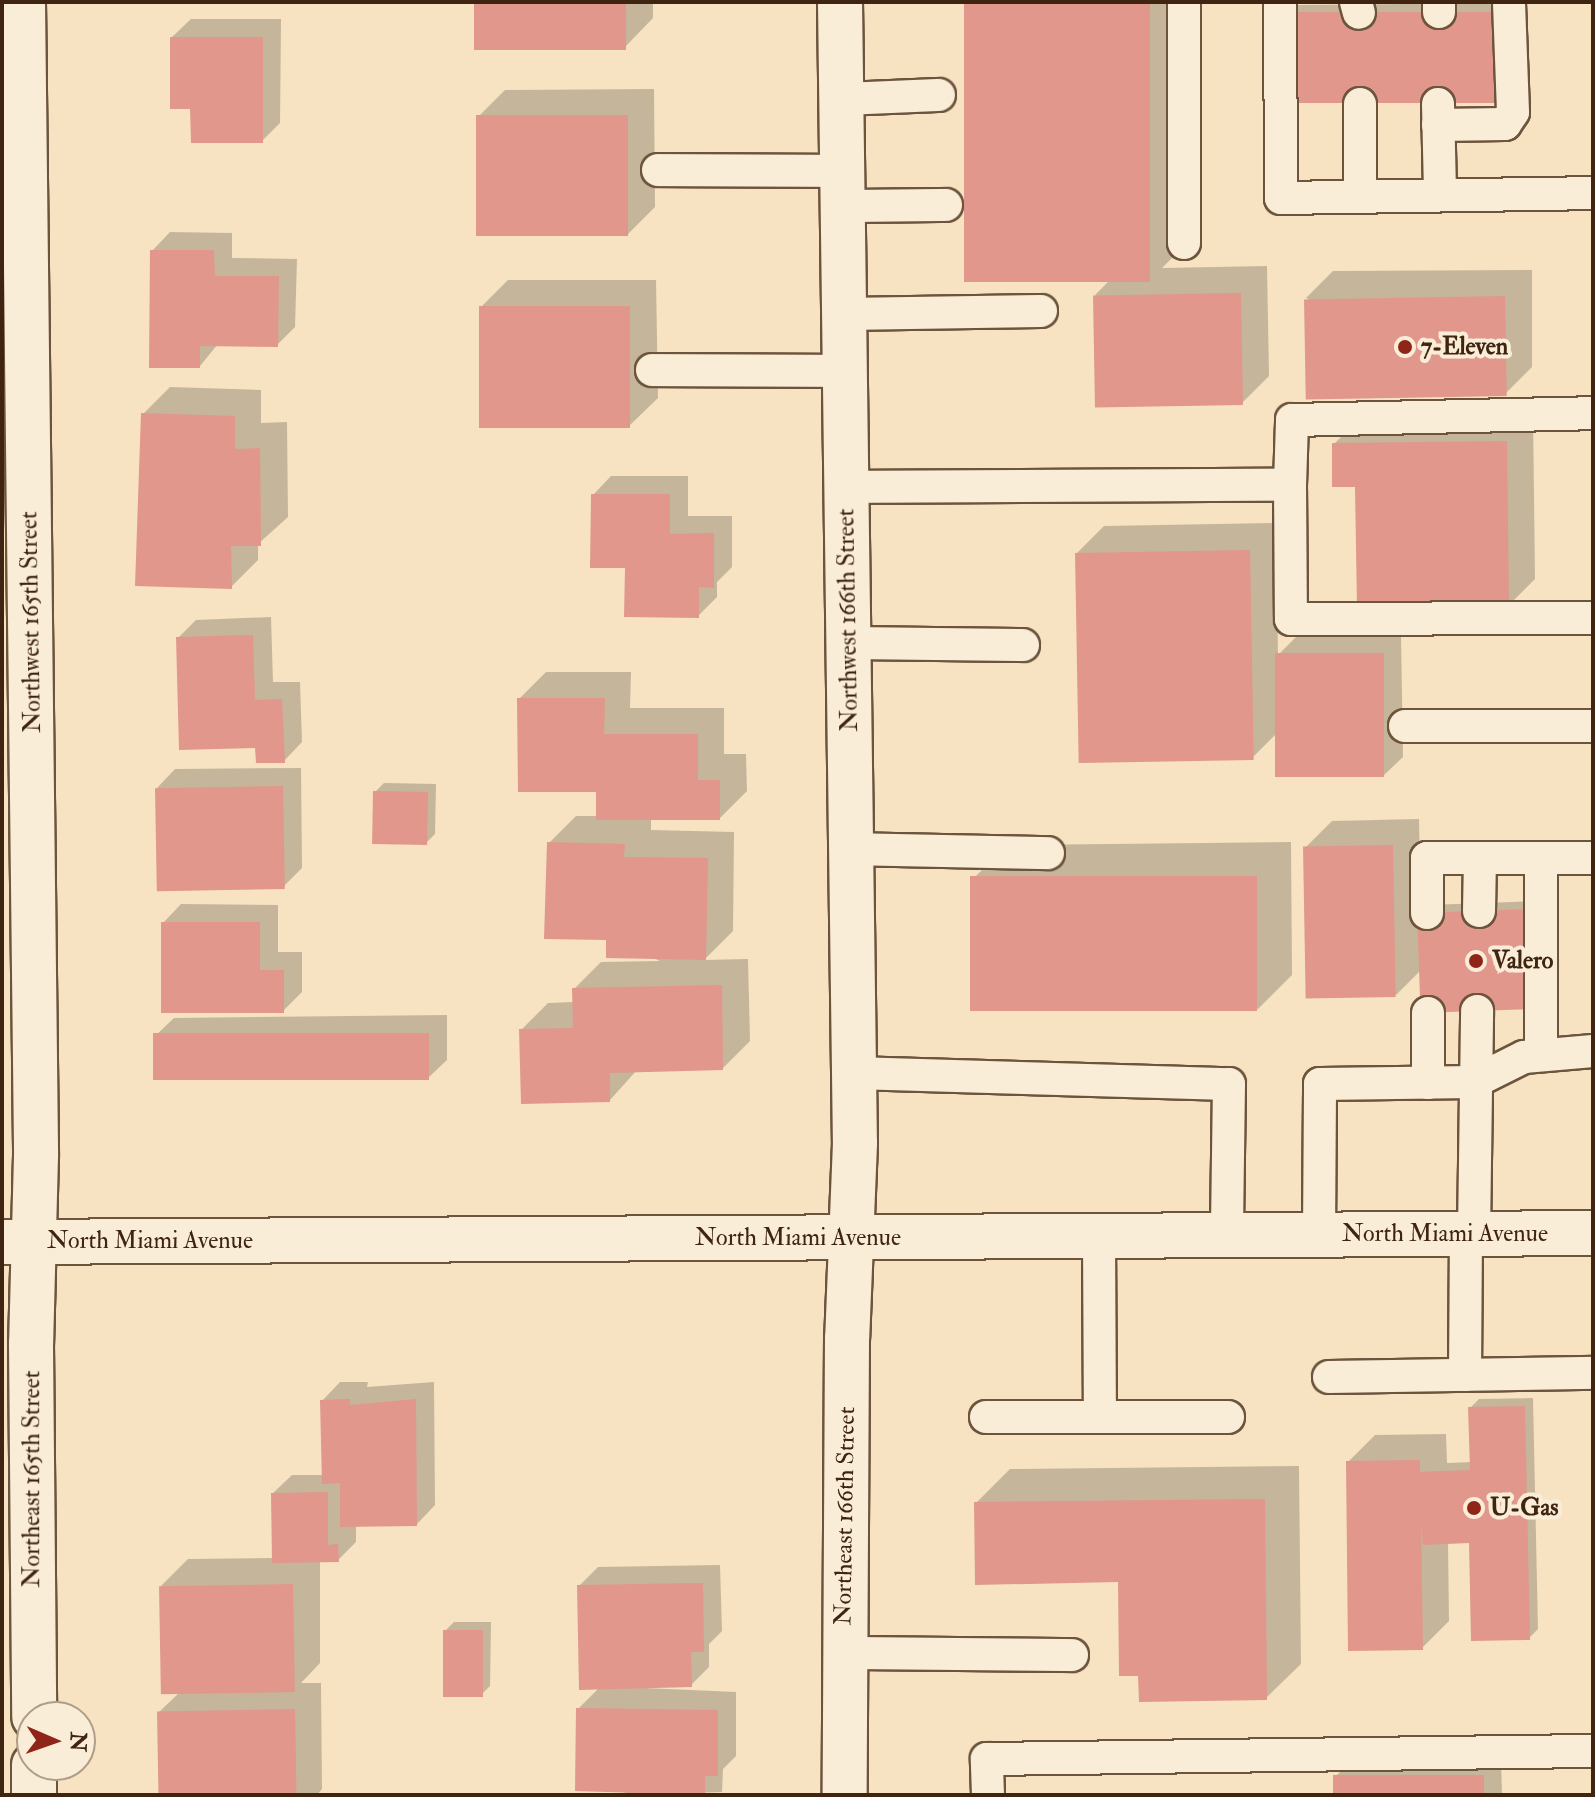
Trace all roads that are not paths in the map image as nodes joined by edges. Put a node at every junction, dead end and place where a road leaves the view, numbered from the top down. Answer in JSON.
{"nodes":[{"id":1,"x":23,"y":2,"type":"edge"},
{"id":2,"x":840,"y":2,"type":"edge"},
{"id":3,"x":1184,"y":2,"type":"edge"},
{"id":4,"x":1280,"y":2,"type":"edge"},
{"id":5,"x":1509,"y":2,"type":"edge"},
{"id":6,"x":939,"y":95,"type":"dead end"},
{"id":7,"x":842,"y":99,"type":"junction"},
{"id":8,"x":1360,"y":104,"type":"dead end"},
{"id":9,"x":658,"y":170,"type":"dead end"},
{"id":10,"x":843,"y":189,"type":"junction"},
{"id":11,"x":1593,"y":193,"type":"edge"},
{"id":12,"x":1440,"y":195,"type":"junction"},
{"id":13,"x":1360,"y":197,"type":"junction"},
{"id":14,"x":946,"y":205,"type":"dead end"},
{"id":15,"x":1184,"y":243,"type":"dead end"},
{"id":16,"x":1041,"y":311,"type":"dead end"},
{"id":17,"x":844,"y":314,"type":"junction"},
{"id":18,"x":652,"y":370,"type":"dead end"},
{"id":19,"x":845,"y":371,"type":"junction"},
{"id":20,"x":1593,"y":413,"type":"edge"},
{"id":21,"x":1290,"y":485,"type":"junction"},
{"id":22,"x":847,"y":487,"type":"junction"},
{"id":23,"x":1593,"y":618,"type":"edge"},
{"id":24,"x":848,"y":643,"type":"junction"},
{"id":25,"x":1023,"y":645,"type":"dead end"},
{"id":26,"x":1405,"y":726,"type":"dead end"},
{"id":27,"x":1593,"y":726,"type":"edge"},
{"id":28,"x":851,"y":849,"type":"junction"},
{"id":29,"x":1048,"y":853,"type":"dead end"},
{"id":30,"x":1480,"y":858,"type":"junction"},
{"id":31,"x":1541,"y":858,"type":"junction"},
{"id":32,"x":1593,"y":858,"type":"edge"},
{"id":33,"x":1479,"y":911,"type":"dead end"},
{"id":34,"x":1427,"y":913,"type":"dead end"},
{"id":35,"x":1477,"y":1011,"type":"dead end"},
{"id":36,"x":1428,"y":1013,"type":"dead end"},
{"id":37,"x":1593,"y":1051,"type":"edge"},
{"id":38,"x":1541,"y":1055,"type":"junction"},
{"id":39,"x":853,"y":1073,"type":"junction"},
{"id":40,"x":1474,"y":1082,"type":"junction"},
{"id":41,"x":1428,"y":1083,"type":"junction"},
{"id":42,"x":1593,"y":1233,"type":"edge"},
{"id":43,"x":1470,"y":1234,"type":"junction"},
{"id":44,"x":1227,"y":1235,"type":"junction"},
{"id":45,"x":1319,"y":1235,"type":"junction"},
{"id":46,"x":1099,"y":1236,"type":"junction"},
{"id":47,"x":849,"y":1237,"type":"junction"},
{"id":48,"x":18,"y":1242,"type":"edge"},
{"id":49,"x":1593,"y":1373,"type":"edge"},
{"id":50,"x":1465,"y":1375,"type":"junction"},
{"id":51,"x":1329,"y":1377,"type":"dead end"},
{"id":52,"x":986,"y":1417,"type":"dead end"},
{"id":53,"x":1100,"y":1417,"type":"junction"},
{"id":54,"x":1228,"y":1417,"type":"dead end"},
{"id":55,"x":844,"y":1653,"type":"junction"},
{"id":56,"x":1072,"y":1655,"type":"dead end"},
{"id":57,"x":33,"y":1701,"type":"edge"},
{"id":58,"x":1593,"y":1751,"type":"edge"},
{"id":59,"x":845,"y":1795,"type":"edge"},
{"id":60,"x":988,"y":1795,"type":"edge"}],
"edges":[{"from":1,"to":48,"type":"street","name":"Northwest 165th Street"},
{"from":2,"to":7,"type":"street","name":"Northwest 166th Street"},
{"from":3,"to":15,"type":"lane"},
{"from":4,"to":13,"type":"lane"},
{"from":5,"to":12,"type":"lane"},
{"from":6,"to":7,"type":"lane"},
{"from":7,"to":10,"type":"street","name":"Northwest 166th Street"},
{"from":8,"to":13,"type":"lane"},
{"from":9,"to":10,"type":"lane"},
{"from":10,"to":14,"type":"lane"},
{"from":10,"to":17,"type":"street","name":"Northwest 166th Street"},
{"from":11,"to":12,"type":"lane"},
{"from":12,"to":13,"type":"lane"},
{"from":16,"to":17,"type":"lane"},
{"from":17,"to":19,"type":"street","name":"Northwest 166th Street"},
{"from":18,"to":19,"type":"lane"},
{"from":19,"to":22,"type":"street","name":"Northwest 166th Street"},
{"from":20,"to":21,"type":"lane"},
{"from":21,"to":22,"type":"lane"},
{"from":21,"to":23,"type":"lane"},
{"from":22,"to":24,"type":"street","name":"Northwest 166th Street"},
{"from":24,"to":25,"type":"lane"},
{"from":24,"to":28,"type":"street","name":"Northwest 166th Street"},
{"from":26,"to":27,"type":"lane"},
{"from":28,"to":29,"type":"lane"},
{"from":28,"to":39,"type":"street","name":"Northwest 166th Street"},
{"from":30,"to":31,"type":"lane"},
{"from":30,"to":33,"type":"lane"},
{"from":30,"to":34,"type":"lane"},
{"from":31,"to":32,"type":"lane"},
{"from":31,"to":38,"type":"lane"},
{"from":35,"to":40,"type":"lane"},
{"from":36,"to":41,"type":"lane"},
{"from":37,"to":38,"type":"lane"},
{"from":38,"to":40,"type":"lane"},
{"from":39,"to":44,"type":"lane"},
{"from":39,"to":47,"type":"street","name":"Northwest 166th Street"},
{"from":40,"to":41,"type":"lane"},
{"from":40,"to":43,"type":"lane"},
{"from":41,"to":45,"type":"lane"},
{"from":42,"to":43,"type":"street","name":"North Miami Avenue"},
{"from":43,"to":45,"type":"street","name":"North Miami Avenue"},
{"from":43,"to":50,"type":"lane"},
{"from":44,"to":45,"type":"street","name":"North Miami Avenue"},
{"from":44,"to":46,"type":"street","name":"North Miami Avenue"},
{"from":46,"to":47,"type":"street","name":"North Miami Avenue"},
{"from":46,"to":53,"type":"lane"},
{"from":47,"to":48,"type":"street","name":"North Miami Avenue"},
{"from":47,"to":55,"type":"street","name":"Northeast 166th Street"},
{"from":48,"to":57,"type":"street","name":"Northeast 165th Street"},
{"from":49,"to":50,"type":"lane"},
{"from":50,"to":51,"type":"lane"},
{"from":52,"to":53,"type":"lane"},
{"from":53,"to":54,"type":"lane"},
{"from":55,"to":56,"type":"lane"},
{"from":55,"to":59,"type":"street","name":"Northeast 166th Street"},
{"from":58,"to":60,"type":"lane"}]}
